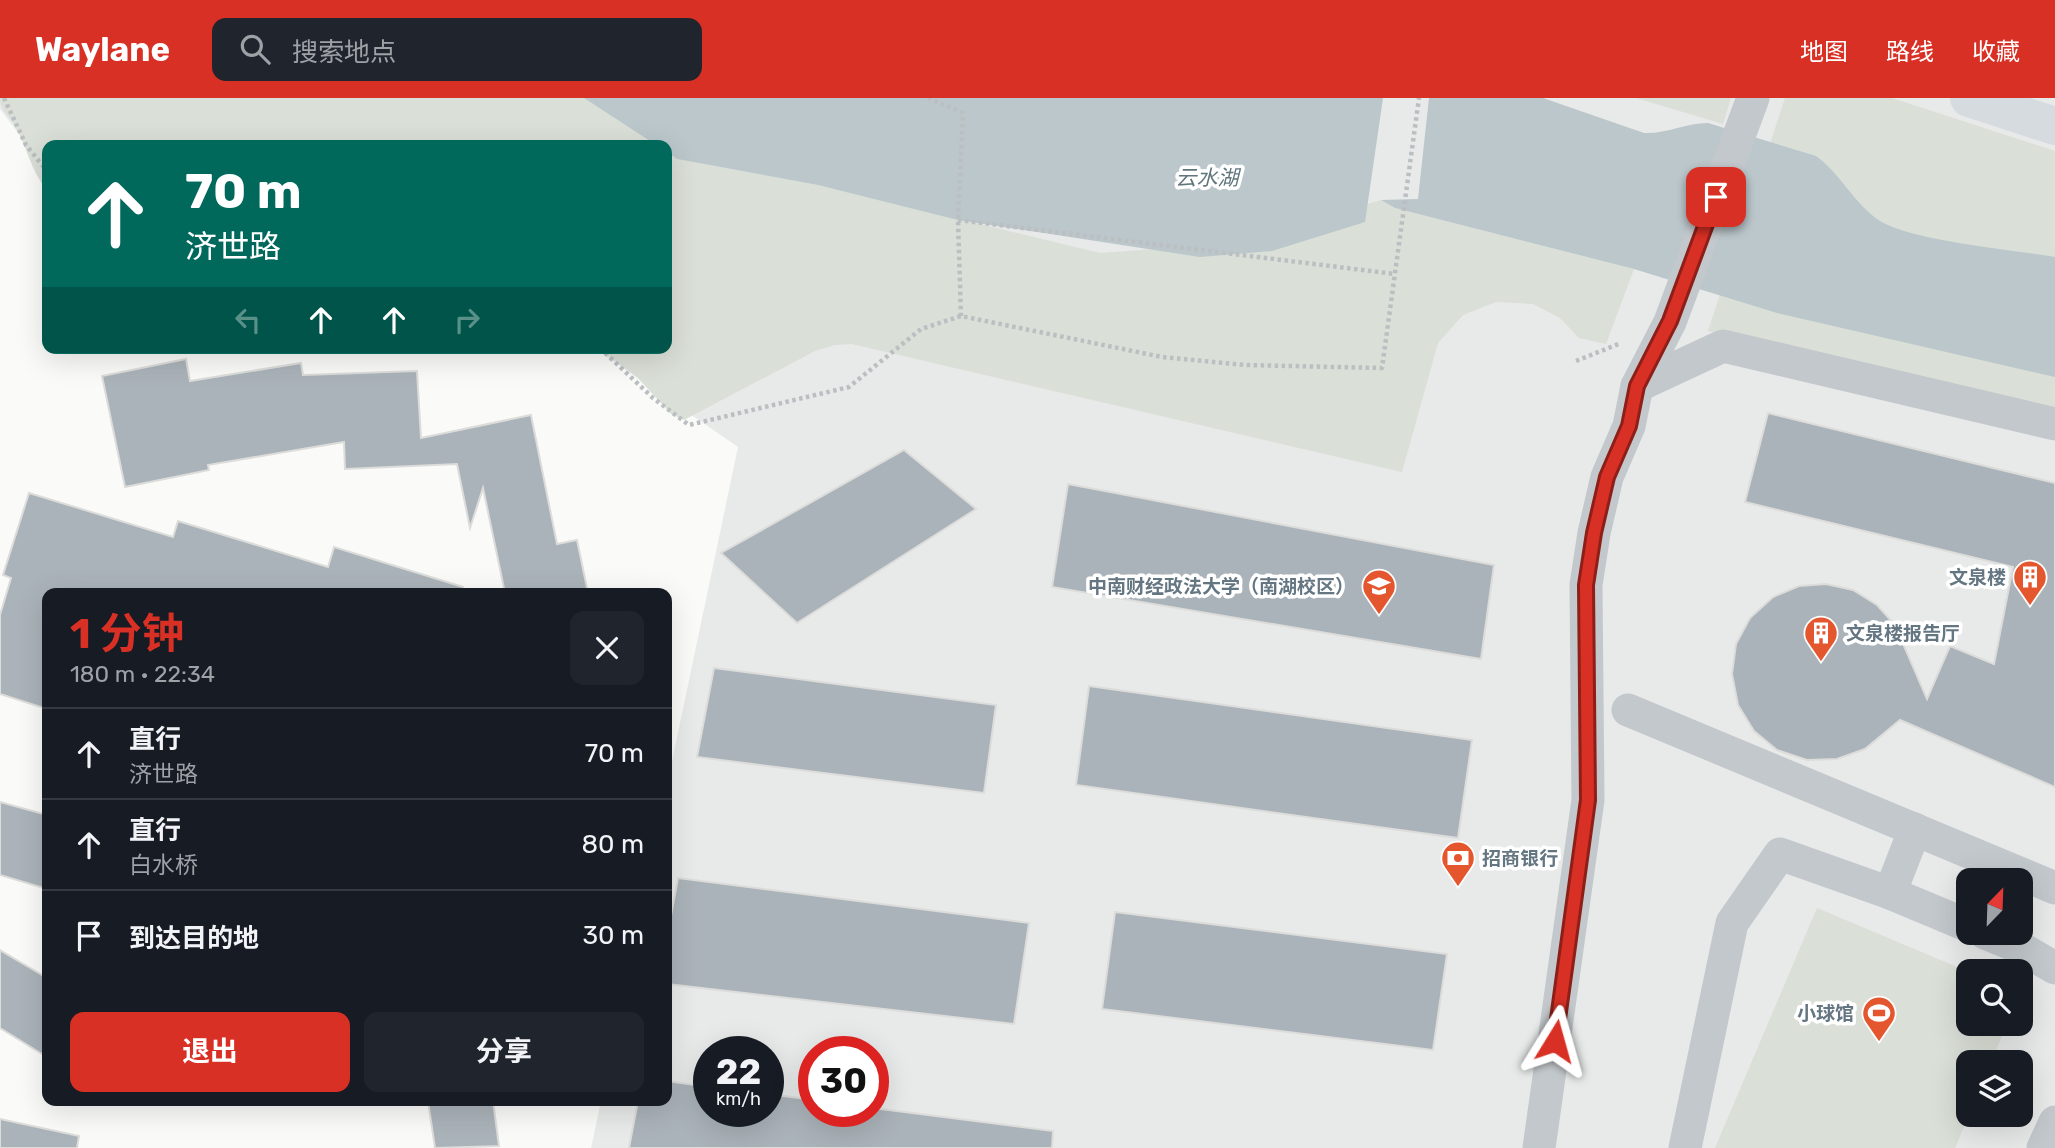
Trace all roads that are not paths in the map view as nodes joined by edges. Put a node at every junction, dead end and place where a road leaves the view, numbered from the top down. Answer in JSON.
{"nodes":[{"id":1,"x":1753,"y":98,"type":"edge"},
{"id":2,"x":1969,"y":98,"type":"edge"},
{"id":3,"x":2055,"y":126,"type":"edge"},
{"id":4,"x":1637,"y":386,"type":"junction"},
{"id":5,"x":2055,"y":424,"type":"edge"},
{"id":6,"x":1628,"y":710,"type":"dead end"},
{"id":7,"x":1915,"y":829,"type":"junction"},
{"id":8,"x":2055,"y":888,"type":"edge"},
{"id":9,"x":1890,"y":893,"type":"junction"},
{"id":10,"x":1956,"y":921,"type":"edge"},
{"id":11,"x":2014,"y":945,"type":"edge"},
{"id":12,"x":2055,"y":968,"type":"edge"},
{"id":13,"x":2055,"y":1122,"type":"edge"},
{"id":14,"x":1539,"y":1148,"type":"edge"},
{"id":15,"x":1685,"y":1148,"type":"edge"},
{"id":16,"x":2043,"y":1148,"type":"edge"}],
"edges":[{"from":1,"to":4,"type":"street"},
{"from":2,"to":3,"type":"main road"},
{"from":4,"to":5,"type":"street"},
{"from":4,"to":14,"type":"street"},
{"from":6,"to":7,"type":"street"},
{"from":7,"to":8,"type":"street"},
{"from":7,"to":9,"type":"street"},
{"from":9,"to":10,"type":"street"},
{"from":9,"to":15,"type":"street"},
{"from":11,"to":12,"type":"street"},
{"from":13,"to":16,"type":"street"}]}
